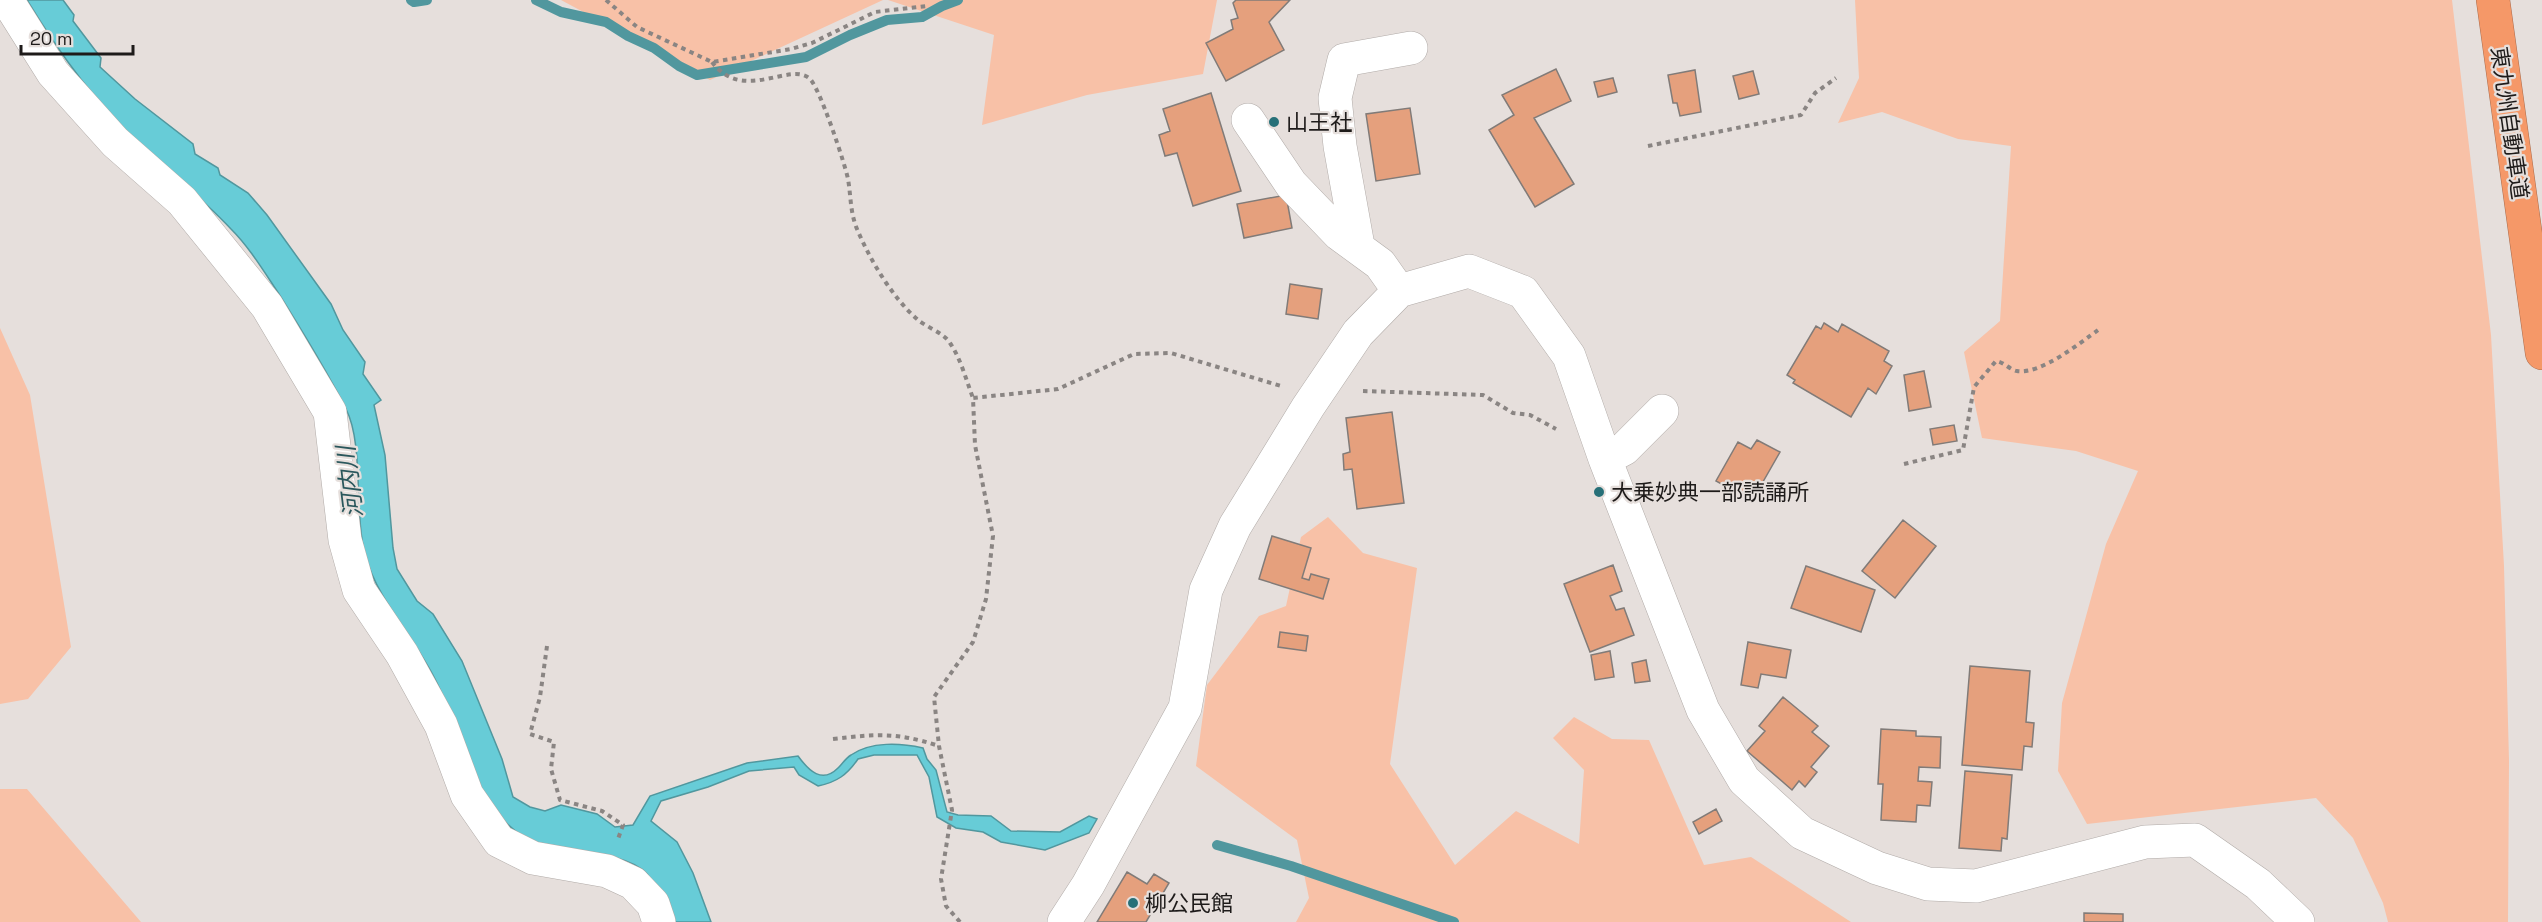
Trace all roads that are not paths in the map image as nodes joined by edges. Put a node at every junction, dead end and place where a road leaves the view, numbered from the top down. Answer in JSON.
{"nodes":[{"id":1,"x":7,"y":0,"type":"edge"},
{"id":2,"x":2493,"y":0,"type":"edge"},
{"id":3,"x":1411,"y":48,"type":"dead end"},
{"id":4,"x":1248,"y":120,"type":"dead end"},
{"id":5,"x":1358,"y":246,"type":"junction"},
{"id":6,"x":1399,"y":291,"type":"junction"},
{"id":7,"x":2542,"y":353,"type":"edge"},
{"id":8,"x":1662,"y":411,"type":"dead end"},
{"id":9,"x":1605,"y":459,"type":"junction"},
{"id":10,"x":659,"y":922,"type":"edge"},
{"id":11,"x":1064,"y":922,"type":"edge"},
{"id":12,"x":2298,"y":922,"type":"edge"}],
"edges":[{"from":1,"to":10,"type":"street"},
{"from":2,"to":7,"type":"highway","name":"東九州自動車道"},
{"from":3,"to":5,"type":"street"},
{"from":4,"to":5,"type":"street"},
{"from":5,"to":6,"type":"street"},
{"from":6,"to":9,"type":"street"},
{"from":6,"to":11,"type":"street"},
{"from":8,"to":9,"type":"street"},
{"from":9,"to":12,"type":"street"}]}
